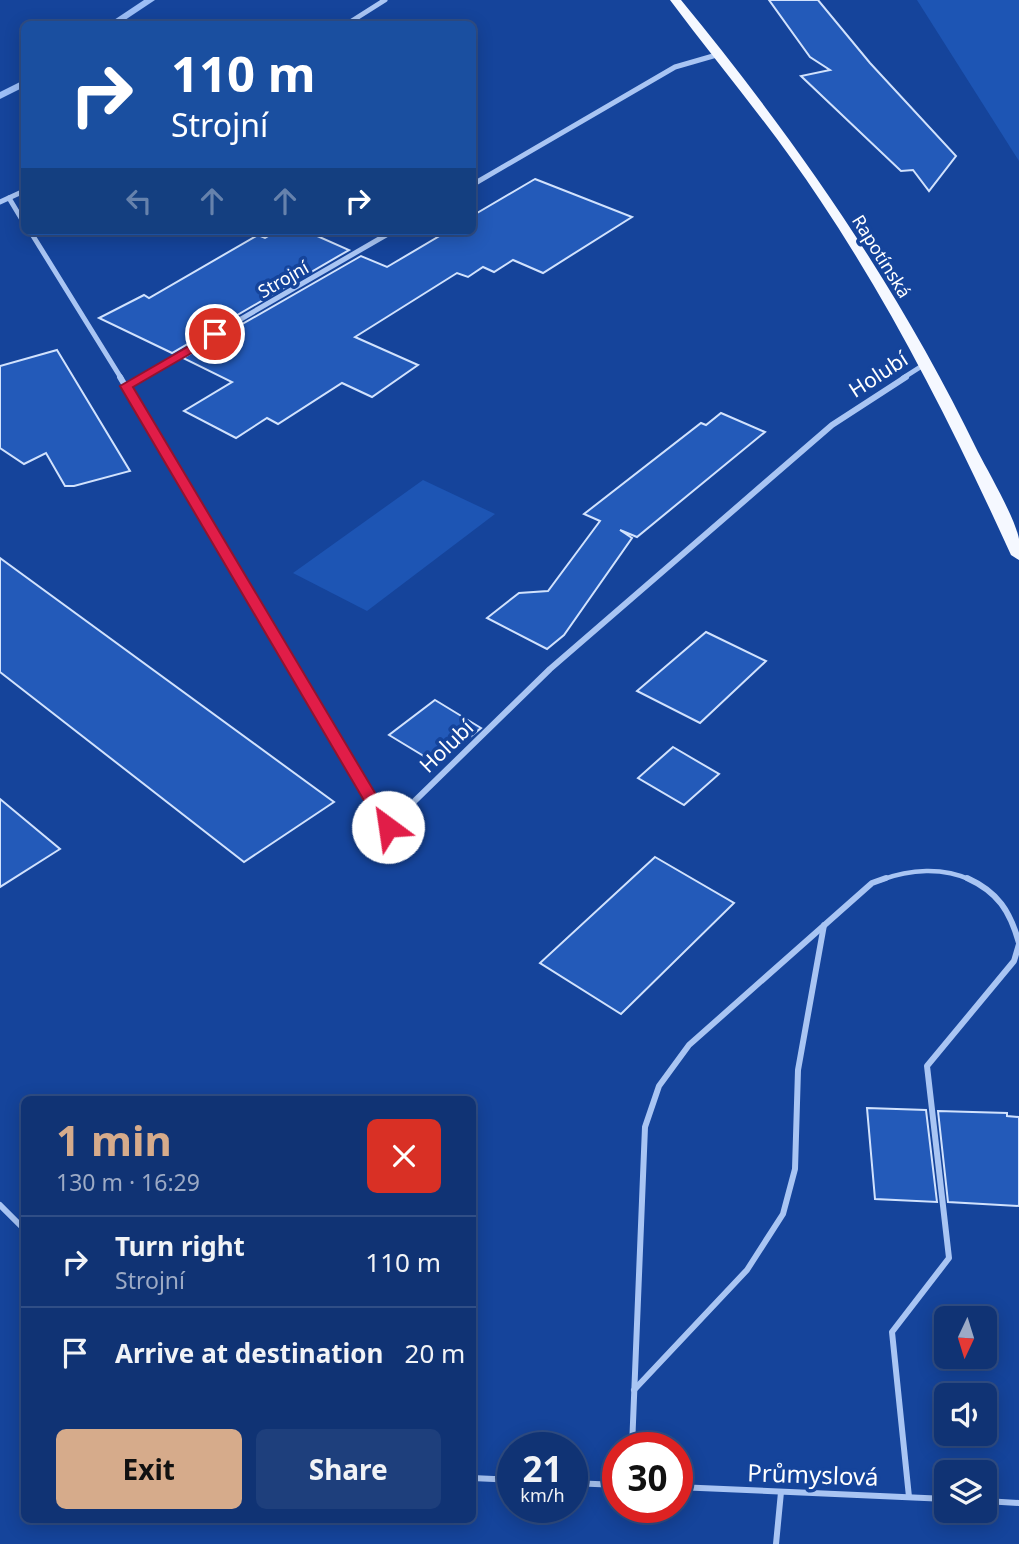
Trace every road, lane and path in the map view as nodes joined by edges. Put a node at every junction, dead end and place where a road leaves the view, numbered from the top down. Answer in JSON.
{"nodes":[{"id":1,"x":385,"y":0,"type":"edge"},
{"id":2,"x":675,"y":0,"type":"edge"},
{"id":3,"x":352,"y":21,"type":"edge"},
{"id":4,"x":720,"y":54,"type":"junction"},
{"id":5,"x":476,"y":183,"type":"edge"},
{"id":6,"x":21,"y":192,"type":"edge"},
{"id":7,"x":9,"y":198,"type":"junction"},
{"id":8,"x":0,"y":202,"type":"edge"},
{"id":9,"x":21,"y":218,"type":"edge"},
{"id":10,"x":32,"y":235,"type":"edge"},
{"id":11,"x":386,"y":235,"type":"edge"},
{"id":12,"x":925,"y":364,"type":"junction"},
{"id":13,"x":126,"y":386,"type":"junction"},
{"id":14,"x":1019,"y":555,"type":"edge"},
{"id":15,"x":824,"y":925,"type":"junction"},
{"id":16,"x":1019,"y":943,"type":"edge"},
{"id":17,"x":0,"y":1205,"type":"edge"},
{"id":18,"x":21,"y":1226,"type":"edge"},
{"id":19,"x":634,"y":1390,"type":"junction"},
{"id":20,"x":633,"y":1432,"type":"edge"},
{"id":21,"x":476,"y":1479,"type":"edge"},
{"id":22,"x":497,"y":1480,"type":"edge"},
{"id":23,"x":693,"y":1488,"type":"edge"},
{"id":24,"x":781,"y":1492,"type":"junction"},
{"id":25,"x":909,"y":1497,"type":"junction"},
{"id":26,"x":934,"y":1498,"type":"edge"},
{"id":27,"x":997,"y":1502,"type":"edge"},
{"id":28,"x":1019,"y":1503,"type":"edge"},
{"id":29,"x":776,"y":1544,"type":"edge"}],
"edges":[{"from":1,"to":3,"type":"street"},
{"from":2,"to":4,"type":"main road","name":"Rapotínská"},
{"from":4,"to":5,"type":"street"},
{"from":4,"to":12,"type":"main road","name":"Rapotínská"},
{"from":6,"to":7,"type":"street"},
{"from":7,"to":8,"type":"street"},
{"from":7,"to":9,"type":"street"},
{"from":10,"to":13,"type":"street"},
{"from":11,"to":13,"type":"street","name":"Strojní"},
{"from":12,"to":13,"type":"street","name":"Holubí"},
{"from":12,"to":14,"type":"main road","name":"Rapotínská"},
{"from":15,"to":16,"type":"lane"},
{"from":15,"to":19,"type":"lane"},
{"from":15,"to":19,"type":"lane"},
{"from":16,"to":25,"type":"lane"},
{"from":17,"to":18,"type":"lane"},
{"from":19,"to":20,"type":"lane"},
{"from":21,"to":22,"type":"lane"},
{"from":23,"to":24,"type":"lane","name":"Průmyslová"},
{"from":24,"to":25,"type":"lane","name":"Průmyslová"},
{"from":24,"to":29,"type":"lane"},
{"from":25,"to":26,"type":"lane","name":"Průmyslová"},
{"from":27,"to":28,"type":"lane"}]}
